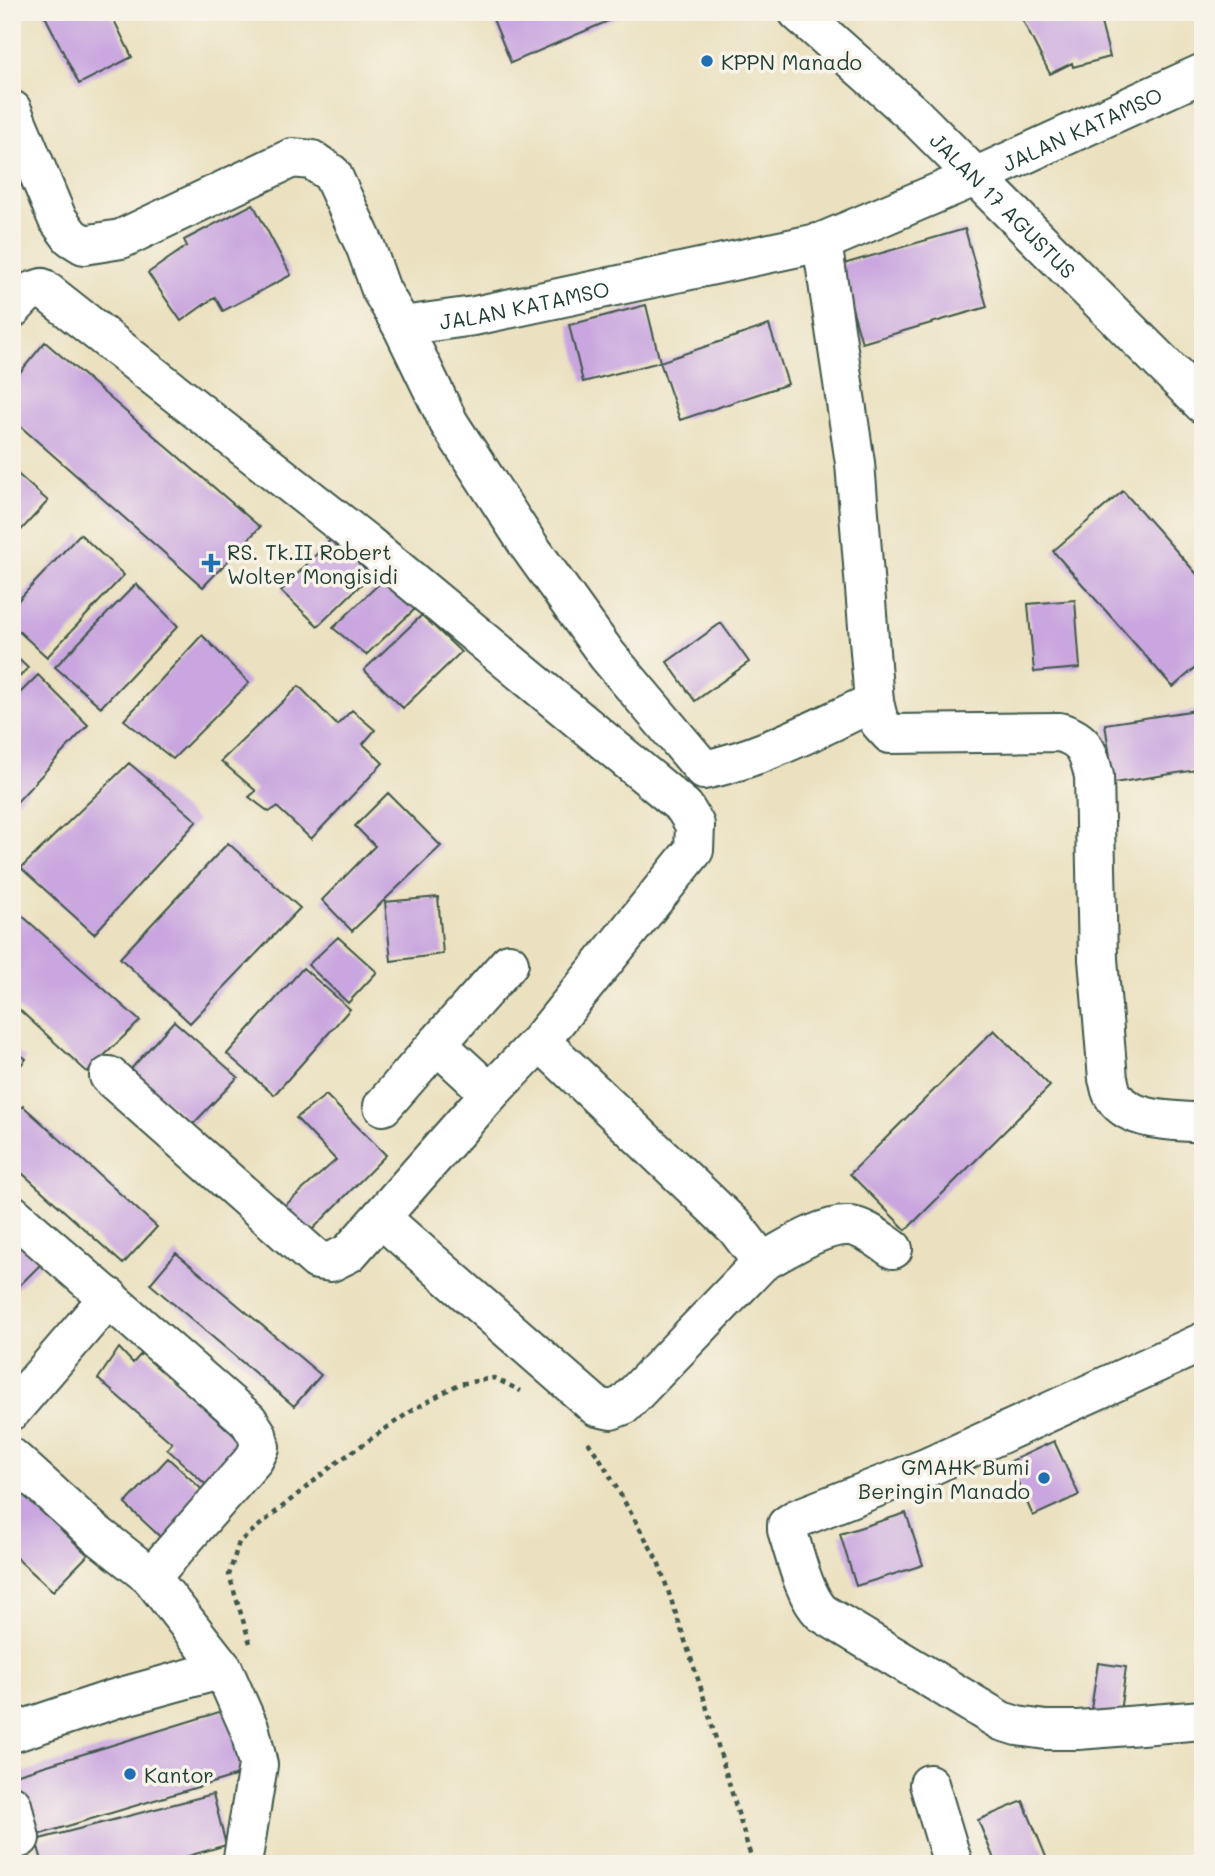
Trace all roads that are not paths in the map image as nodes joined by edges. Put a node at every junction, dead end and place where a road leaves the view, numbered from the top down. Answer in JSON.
{"nodes":[{"id":1,"x":798,"y":12,"type":"edge"},
{"id":2,"x":1203,"y":73,"type":"edge"},
{"id":3,"x":12,"y":110,"type":"edge"},
{"id":4,"x":977,"y":176,"type":"junction"},
{"id":5,"x":822,"y":242,"type":"junction"},
{"id":6,"x":12,"y":309,"type":"edge"},
{"id":7,"x":402,"y":326,"type":"junction"},
{"id":8,"x":1203,"y":404,"type":"edge"},
{"id":9,"x":874,"y":702,"type":"junction"},
{"id":10,"x":509,"y":963,"type":"dead end"},
{"id":11,"x":540,"y":1041,"type":"junction"},
{"id":12,"x":438,"y":1044,"type":"junction"},
{"id":13,"x":109,"y":1076,"type":"dead end"},
{"id":14,"x":490,"y":1093,"type":"junction"},
{"id":15,"x":383,"y":1105,"type":"dead end"},
{"id":16,"x":1203,"y":1123,"type":"edge"},
{"id":17,"x":12,"y":1214,"type":"edge"},
{"id":18,"x":381,"y":1218,"type":"junction"},
{"id":19,"x":894,"y":1249,"type":"dead end"},
{"id":20,"x":762,"y":1262,"type":"junction"},
{"id":21,"x":109,"y":1297,"type":"junction"},
{"id":22,"x":1203,"y":1342,"type":"edge"},
{"id":23,"x":12,"y":1410,"type":"edge"},
{"id":24,"x":12,"y":1458,"type":"edge"},
{"id":25,"x":151,"y":1577,"type":"junction"},
{"id":26,"x":238,"y":1661,"type":"junction"},
{"id":27,"x":1203,"y":1720,"type":"edge"},
{"id":28,"x":12,"y":1733,"type":"edge"},
{"id":29,"x":929,"y":1784,"type":"dead end"},
{"id":30,"x":243,"y":1863,"type":"edge"},
{"id":31,"x":953,"y":1864,"type":"edge"}],
"edges":[{"from":1,"to":4,"type":"street","name":"JALAN 17 AGUSTUS"},
{"from":2,"to":4,"type":"street","name":"JALAN KATAMSO"},
{"from":3,"to":7,"type":"street"},
{"from":4,"to":5,"type":"street","name":"JALAN KATAMSO"},
{"from":4,"to":8,"type":"street","name":"JALAN 17 AGUSTUS"},
{"from":5,"to":7,"type":"street","name":"JALAN KATAMSO"},
{"from":5,"to":9,"type":"street"},
{"from":6,"to":11,"type":"street"},
{"from":7,"to":9,"type":"street"},
{"from":9,"to":16,"type":"street"},
{"from":10,"to":12,"type":"street"},
{"from":11,"to":14,"type":"street"},
{"from":11,"to":20,"type":"street"},
{"from":12,"to":14,"type":"street"},
{"from":12,"to":15,"type":"street"},
{"from":13,"to":18,"type":"street"},
{"from":14,"to":18,"type":"street"},
{"from":17,"to":21,"type":"street"},
{"from":18,"to":20,"type":"street"},
{"from":19,"to":20,"type":"street"},
{"from":21,"to":23,"type":"street"},
{"from":21,"to":25,"type":"street"},
{"from":22,"to":27,"type":"street"},
{"from":24,"to":25,"type":"street"},
{"from":25,"to":26,"type":"street"},
{"from":26,"to":28,"type":"street"},
{"from":26,"to":30,"type":"street"},
{"from":29,"to":31,"type":"street"}]}
